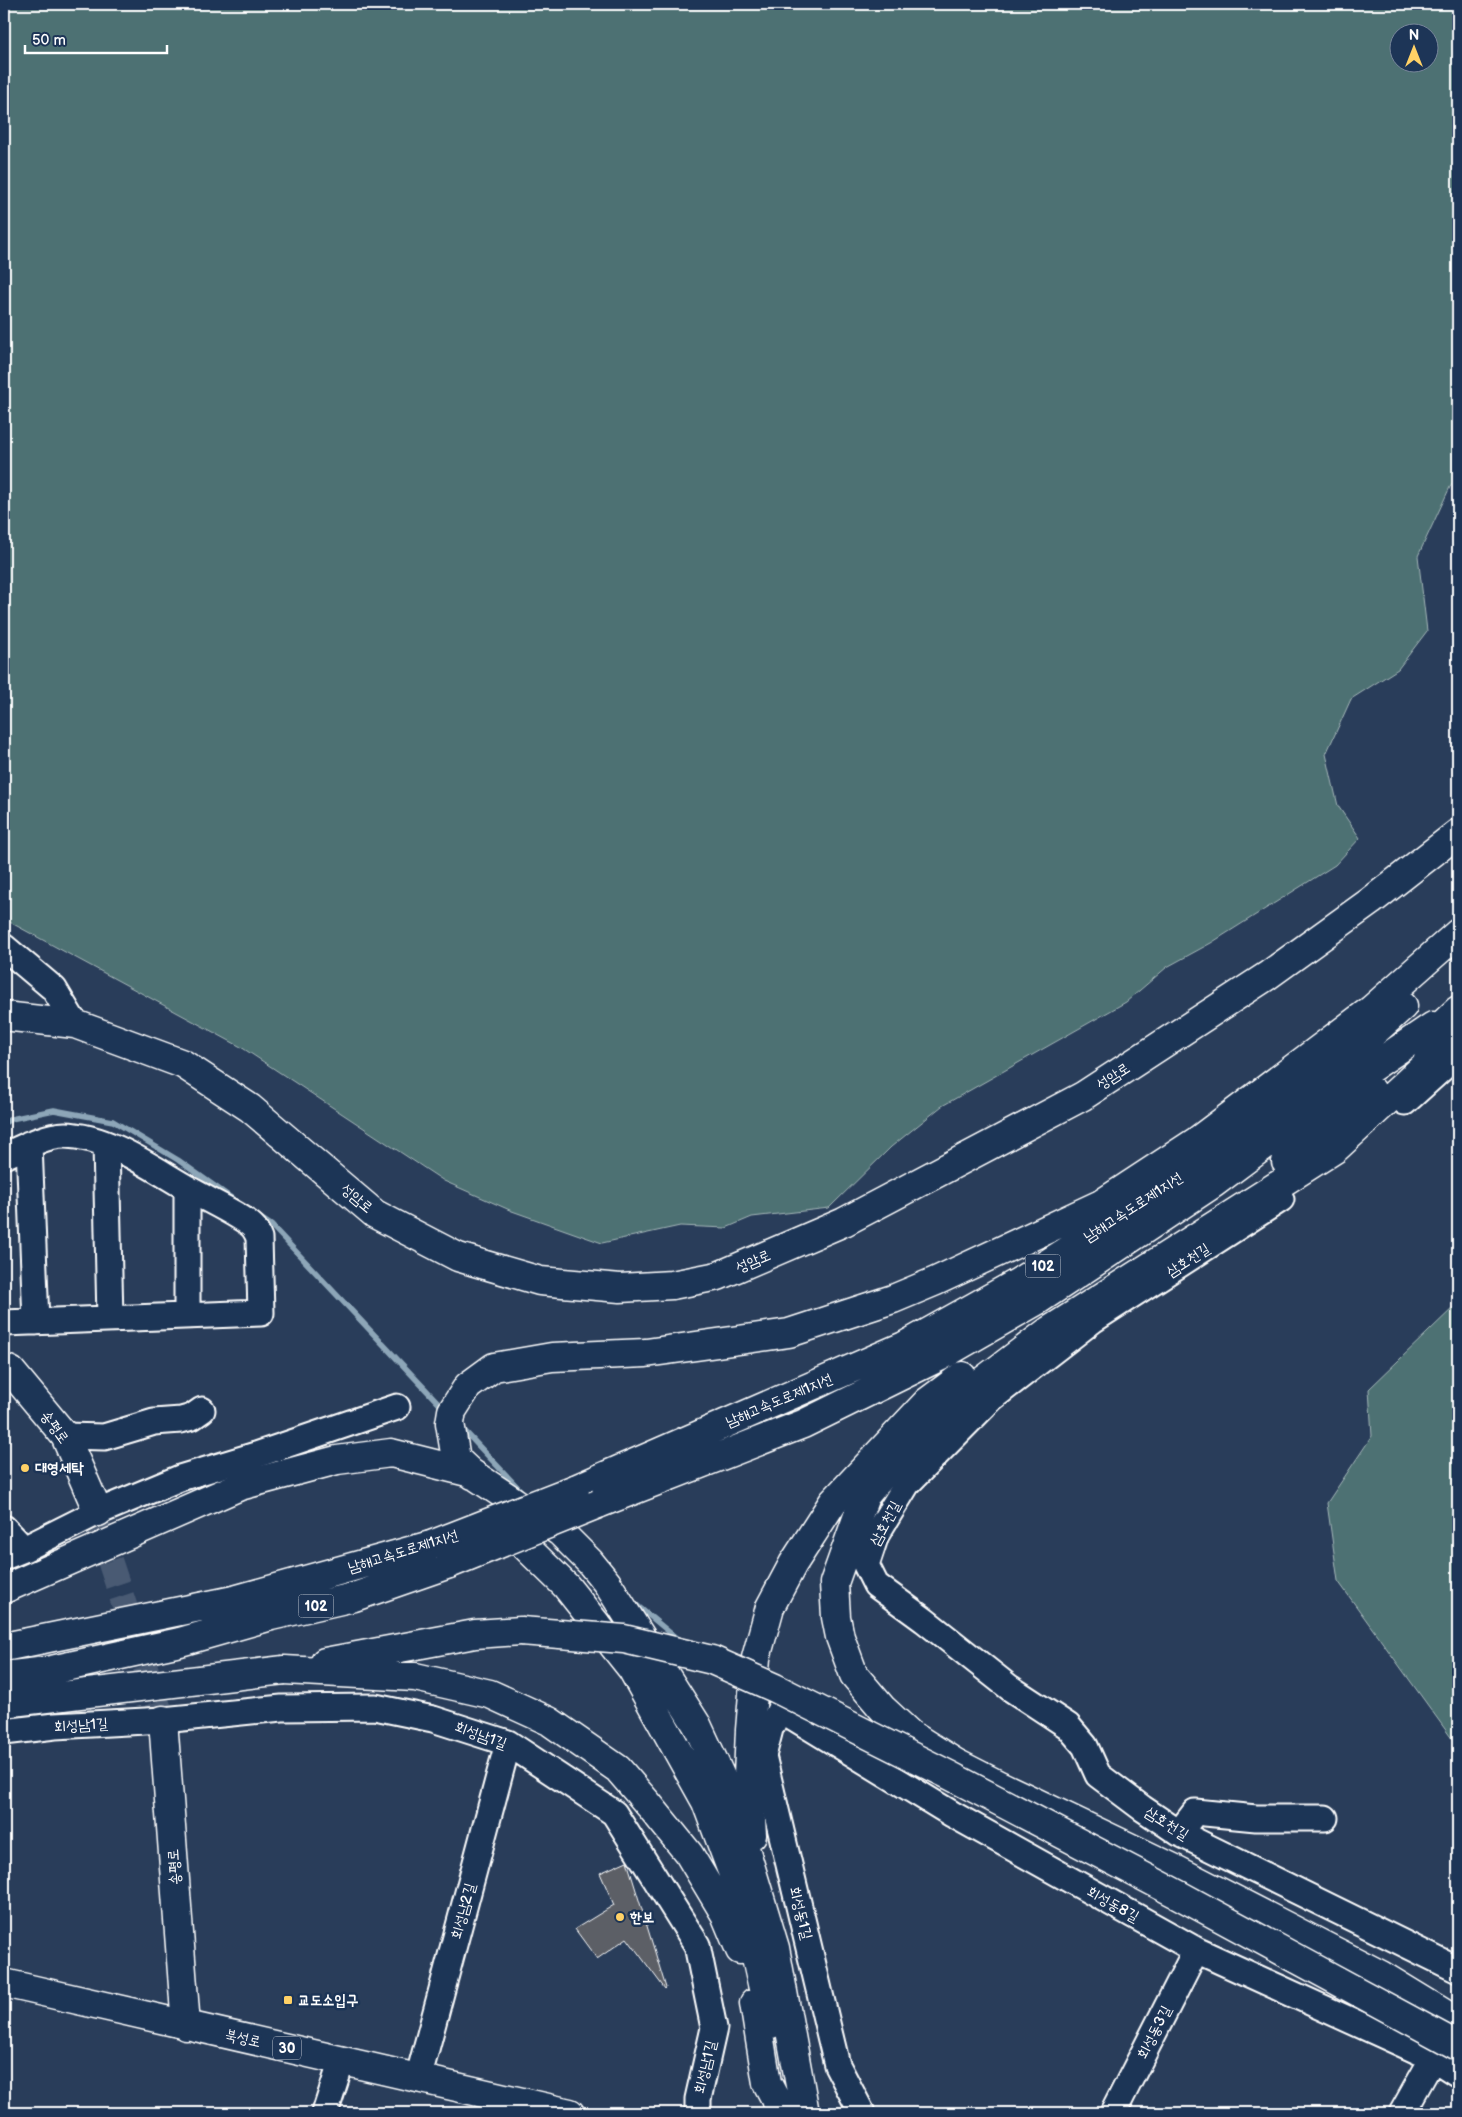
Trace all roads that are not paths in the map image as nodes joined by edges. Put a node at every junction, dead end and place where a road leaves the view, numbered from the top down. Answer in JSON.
{"nodes":[{"id":1,"x":1458,"y":833,"type":"edge"},
{"id":2,"x":1458,"y":933,"type":"edge"},
{"id":3,"x":4,"y":947,"type":"edge"},
{"id":4,"x":1458,"y":957,"type":"edge"},
{"id":5,"x":1458,"y":1010,"type":"edge"},
{"id":6,"x":4,"y":1016,"type":"edge"},
{"id":7,"x":76,"y":1024,"type":"junction"},
{"id":8,"x":1458,"y":1036,"type":"edge"},
{"id":9,"x":1458,"y":1054,"type":"edge"},
{"id":10,"x":29,"y":1144,"type":"junction"},
{"id":11,"x":106,"y":1145,"type":"junction"},
{"id":12,"x":4,"y":1156,"type":"edge"},
{"id":13,"x":187,"y":1188,"type":"junction"},
{"id":14,"x":187,"y":1316,"type":"junction"},
{"id":15,"x":110,"y":1319,"type":"junction"},
{"id":16,"x":36,"y":1322,"type":"junction"},
{"id":17,"x":4,"y":1323,"type":"edge"},
{"id":18,"x":4,"y":1368,"type":"edge"},
{"id":19,"x":396,"y":1408,"type":"dead end"},
{"id":20,"x":202,"y":1410,"type":"dead end"},
{"id":21,"x":64,"y":1436,"type":"junction"},
{"id":22,"x":471,"y":1473,"type":"junction"},
{"id":23,"x":503,"y":1517,"type":"junction"},
{"id":24,"x":98,"y":1519,"type":"junction"},
{"id":25,"x":4,"y":1528,"type":"edge"},
{"id":26,"x":14,"y":1553,"type":"edge"},
{"id":27,"x":440,"y":1554,"type":"junction"},
{"id":28,"x":4,"y":1589,"type":"edge"},
{"id":29,"x":4,"y":1647,"type":"edge"},
{"id":30,"x":284,"y":1670,"type":"junction"},
{"id":31,"x":4,"y":1676,"type":"edge"},
{"id":32,"x":4,"y":1703,"type":"edge"},
{"id":33,"x":780,"y":1709,"type":"joint"},
{"id":34,"x":161,"y":1714,"type":"junction"},
{"id":35,"x":4,"y":1732,"type":"edge"},
{"id":36,"x":508,"y":1743,"type":"junction"},
{"id":37,"x":1325,"y":1818,"type":"dead end"},
{"id":38,"x":1179,"y":1833,"type":"junction"},
{"id":39,"x":761,"y":1901,"type":"junction"},
{"id":40,"x":1196,"y":1950,"type":"junction"},
{"id":41,"x":1458,"y":1970,"type":"edge"},
{"id":42,"x":4,"y":1983,"type":"edge"},
{"id":43,"x":1458,"y":2022,"type":"edge"},
{"id":44,"x":186,"y":2026,"type":"junction"},
{"id":45,"x":1458,"y":2046,"type":"edge"},
{"id":46,"x":1433,"y":2058,"type":"junction"},
{"id":47,"x":342,"y":2060,"type":"junction"},
{"id":48,"x":798,"y":2070,"type":"junction"},
{"id":49,"x":1458,"y":2074,"type":"edge"},
{"id":50,"x":418,"y":2080,"type":"junction"},
{"id":51,"x":767,"y":2083,"type":"junction"},
{"id":52,"x":325,"y":2113,"type":"edge"},
{"id":53,"x":570,"y":2113,"type":"edge"},
{"id":54,"x":698,"y":2113,"type":"edge"},
{"id":55,"x":760,"y":2113,"type":"edge"},
{"id":56,"x":783,"y":2113,"type":"edge"},
{"id":57,"x":789,"y":2113,"type":"edge"},
{"id":58,"x":805,"y":2113,"type":"edge"},
{"id":59,"x":820,"y":2113,"type":"edge"},
{"id":60,"x":862,"y":2113,"type":"edge"},
{"id":61,"x":1113,"y":2113,"type":"edge"},
{"id":62,"x":1402,"y":2113,"type":"edge"}],
"edges":[{"from":1,"to":7,"type":"main road","name":"성암로"},
{"from":2,"to":22,"type":"main road"},
{"from":3,"to":7,"type":"street"},
{"from":4,"to":23,"type":"main road","name":"남해고속도로제1지선","number":"102","bridge":true},
{"from":5,"to":27,"type":"main road","name":"남해고속도로제1지선","number":"102","bridge":true},
{"from":5,"to":39,"type":"main road"},
{"from":6,"to":7,"type":"main road","name":"성암로"},
{"from":8,"to":43,"type":"main road"},
{"from":9,"to":38,"type":"street","name":"삼호천길"},
{"from":10,"to":11,"type":"street"},
{"from":10,"to":12,"type":"street"},
{"from":10,"to":16,"type":"street"},
{"from":11,"to":13,"type":"street"},
{"from":11,"to":15,"type":"street"},
{"from":13,"to":14,"type":"street"},
{"from":13,"to":14,"type":"street"},
{"from":14,"to":15,"type":"street"},
{"from":15,"to":16,"type":"street"},
{"from":16,"to":17,"type":"street"},
{"from":18,"to":21,"type":"main road","name":"송평로"},
{"from":19,"to":24,"type":"street"},
{"from":20,"to":21,"type":"street"},
{"from":21,"to":24,"type":"main road","name":"송평로"},
{"from":22,"to":23,"type":"main road"},
{"from":22,"to":28,"type":"main road"},
{"from":22,"to":39,"type":"main road"},
{"from":23,"to":27,"type":"main road","name":"남해고속도로제1지선","number":"102","bridge":true},
{"from":23,"to":57,"type":"main road"},
{"from":24,"to":26,"type":"street"},
{"from":25,"to":26,"type":"street"},
{"from":27,"to":29,"type":"main road","name":"남해고속도로제1지선","number":"102"},
{"from":27,"to":31,"type":"main road","name":"남해고속도로제1지선","number":"102"},
{"from":30,"to":32,"type":"main road","bridge":true},
{"from":30,"to":45,"type":"main road","bridge":true},
{"from":30,"to":51,"type":"main road"},
{"from":33,"to":40,"type":"street","name":"회성동8길"},
{"from":33,"to":60,"type":"street","name":"회성동1길"},
{"from":34,"to":35,"type":"street","name":"회성남1길"},
{"from":34,"to":36,"type":"street","name":"회성남1길"},
{"from":34,"to":44,"type":"main road","name":"송평로"},
{"from":36,"to":50,"type":"street","name":"회성남2길"},
{"from":36,"to":54,"type":"street","name":"회성남1길"},
{"from":37,"to":38,"type":"street"},
{"from":38,"to":41,"type":"street","name":"삼호천길"},
{"from":39,"to":48,"type":"main road"},
{"from":40,"to":46,"type":"street","name":"회성동8길"},
{"from":40,"to":61,"type":"street","name":"회성동3길"},
{"from":42,"to":44,"type":"main road","name":"북성로","number":"30"},
{"from":44,"to":47,"type":"main road","name":"북성로","number":"30"},
{"from":46,"to":49,"type":"street","name":"회성동8길"},
{"from":46,"to":62,"type":"street"},
{"from":47,"to":50,"type":"main road","name":"북성로","number":"30"},
{"from":47,"to":52,"type":"street"},
{"from":48,"to":58,"type":"main road"},
{"from":48,"to":59,"type":"main road"},
{"from":50,"to":53,"type":"main road","name":"북성로","number":"30"},
{"from":51,"to":55,"type":"main road"},
{"from":51,"to":56,"type":"main road"}]}
